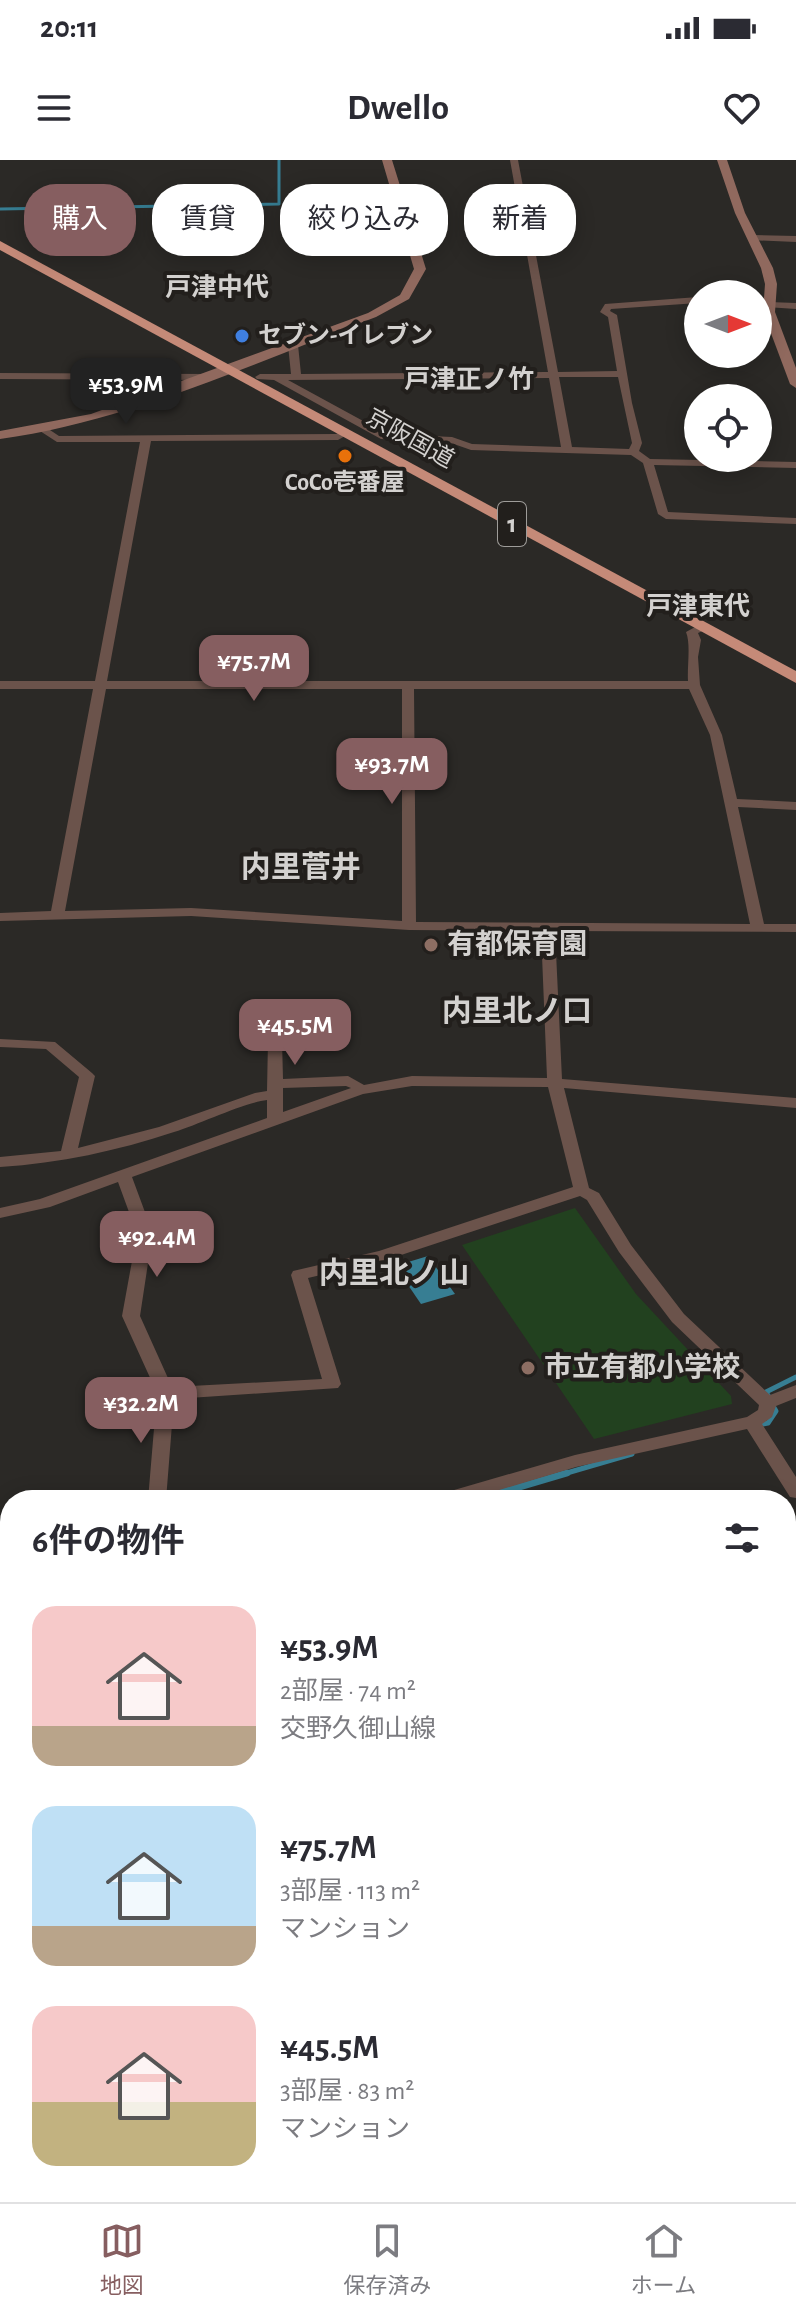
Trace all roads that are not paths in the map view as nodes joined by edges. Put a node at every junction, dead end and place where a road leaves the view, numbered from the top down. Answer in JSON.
{"nodes":[{"id":1,"x":387,"y":160,"type":"edge"},
{"id":2,"x":514,"y":160,"type":"edge"},
{"id":3,"x":722,"y":160,"type":"edge"},
{"id":4,"x":0,"y":238,"type":"edge"},
{"id":5,"x":752,"y":238,"type":"junction"},
{"id":6,"x":796,"y":239,"type":"edge"},
{"id":7,"x":0,"y":245,"type":"edge"},
{"id":8,"x":770,"y":280,"type":"edge"},
{"id":9,"x":684,"y":301,"type":"edge"},
{"id":10,"x":772,"y":302,"type":"edge"},
{"id":11,"x":796,"y":306,"type":"edge"},
{"id":12,"x":772,"y":317,"type":"edge"},
{"id":13,"x":293,"y":345,"type":"junction"},
{"id":14,"x":233,"y":367,"type":"junction"},
{"id":15,"x":551,"y":374,"type":"junction"},
{"id":16,"x":622,"y":374,"type":"junction"},
{"id":17,"x":296,"y":375,"type":"junction"},
{"id":18,"x":0,"y":376,"type":"edge"},
{"id":19,"x":210,"y":377,"type":"junction"},
{"id":20,"x":267,"y":377,"type":"junction"},
{"id":21,"x":795,"y":379,"type":"edge"},
{"id":22,"x":44,"y":429,"type":"junction"},
{"id":23,"x":347,"y":432,"type":"junction"},
{"id":24,"x":0,"y":435,"type":"edge"},
{"id":25,"x":146,"y":439,"type":"junction"},
{"id":26,"x":567,"y":450,"type":"junction"},
{"id":27,"x":633,"y":452,"type":"junction"},
{"id":28,"x":648,"y":462,"type":"junction"},
{"id":29,"x":796,"y":465,"type":"edge"},
{"id":30,"x":796,"y":521,"type":"edge"},
{"id":31,"x":701,"y":628,"type":"junction"},
{"id":32,"x":796,"y":667,"type":"edge"},
{"id":33,"x":796,"y":678,"type":"edge"},
{"id":34,"x":0,"y":685,"type":"edge"},
{"id":35,"x":100,"y":685,"type":"junction"},
{"id":36,"x":408,"y":685,"type":"junction"},
{"id":37,"x":694,"y":685,"type":"junction"},
{"id":38,"x":730,"y":803,"type":"junction"},
{"id":39,"x":796,"y":806,"type":"edge"},
{"id":40,"x":57,"y":916,"type":"junction"},
{"id":41,"x":0,"y":917,"type":"edge"},
{"id":42,"x":409,"y":926,"type":"junction"},
{"id":43,"x":548,"y":927,"type":"junction"},
{"id":44,"x":758,"y":927,"type":"junction"},
{"id":45,"x":796,"y":928,"type":"edge"},
{"id":46,"x":275,"y":1040,"type":"dead end"},
{"id":47,"x":0,"y":1043,"type":"edge"},
{"id":48,"x":555,"y":1083,"type":"junction"},
{"id":49,"x":275,"y":1090,"type":"junction"},
{"id":50,"x":360,"y":1090,"type":"junction"},
{"id":51,"x":796,"y":1103,"type":"edge"},
{"id":52,"x":275,"y":1122,"type":"junction"},
{"id":53,"x":68,"y":1155,"type":"junction"},
{"id":54,"x":0,"y":1162,"type":"edge"},
{"id":55,"x":124,"y":1176,"type":"junction"},
{"id":56,"x":582,"y":1190,"type":"junction"},
{"id":57,"x":0,"y":1213,"type":"edge"},
{"id":58,"x":796,"y":1391,"type":"edge"},
{"id":59,"x":166,"y":1393,"type":"junction"},
{"id":60,"x":768,"y":1403,"type":"junction"},
{"id":61,"x":752,"y":1422,"type":"junction"},
{"id":62,"x":158,"y":1490,"type":"edge"},
{"id":63,"x":478,"y":1490,"type":"edge"},
{"id":64,"x":795,"y":1490,"type":"edge"}],
"edges":[{"from":1,"to":13,"type":"main road"},
{"from":2,"to":15,"type":"street"},
{"from":3,"to":5,"type":"main road"},
{"from":4,"to":14,"type":"highway","name":"京阪国道","number":"1"},
{"from":5,"to":6,"type":"street"},
{"from":5,"to":8,"type":"main road"},
{"from":7,"to":14,"type":"highway","name":"京阪国道","number":"1"},
{"from":9,"to":16,"type":"street"},
{"from":10,"to":11,"type":"street"},
{"from":12,"to":21,"type":"main road"},
{"from":13,"to":14,"type":"main road"},
{"from":13,"to":17,"type":"street"},
{"from":14,"to":19,"type":"main road"},
{"from":14,"to":20,"type":"highway","name":"京阪国道","number":"1"},
{"from":14,"to":23,"type":"highway","name":"京阪国道","number":"1"},
{"from":15,"to":16,"type":"street"},
{"from":15,"to":17,"type":"street"},
{"from":15,"to":26,"type":"street"},
{"from":16,"to":27,"type":"street"},
{"from":17,"to":20,"type":"street"},
{"from":18,"to":19,"type":"street"},
{"from":19,"to":22,"type":"main road"},
{"from":20,"to":26,"type":"street"},
{"from":20,"to":32,"type":"highway","name":"京阪国道","number":"1"},
{"from":22,"to":24,"type":"main road"},
{"from":22,"to":25,"type":"street"},
{"from":23,"to":25,"type":"street"},
{"from":23,"to":31,"type":"highway","name":"京阪国道","number":"1"},
{"from":25,"to":35,"type":"street"},
{"from":26,"to":27,"type":"street"},
{"from":27,"to":28,"type":"street"},
{"from":28,"to":29,"type":"street"},
{"from":28,"to":30,"type":"street"},
{"from":31,"to":33,"type":"highway","name":"京阪国道","number":"1"},
{"from":31,"to":37,"type":"street"},
{"from":34,"to":35,"type":"street"},
{"from":35,"to":36,"type":"street"},
{"from":35,"to":40,"type":"street"},
{"from":36,"to":37,"type":"street"},
{"from":36,"to":42,"type":"street"},
{"from":37,"to":38,"type":"street"},
{"from":38,"to":39,"type":"street"},
{"from":38,"to":44,"type":"street"},
{"from":40,"to":41,"type":"street"},
{"from":40,"to":42,"type":"street"},
{"from":42,"to":43,"type":"street"},
{"from":43,"to":44,"type":"street"},
{"from":43,"to":48,"type":"street"},
{"from":44,"to":45,"type":"street"},
{"from":46,"to":49,"type":"street"},
{"from":47,"to":53,"type":"street"},
{"from":48,"to":50,"type":"street"},
{"from":48,"to":51,"type":"street"},
{"from":48,"to":56,"type":"street"},
{"from":49,"to":50,"type":"street"},
{"from":49,"to":52,"type":"street"},
{"from":49,"to":53,"type":"street"},
{"from":50,"to":52,"type":"street"},
{"from":52,"to":55,"type":"street"},
{"from":53,"to":54,"type":"street"},
{"from":55,"to":57,"type":"street"},
{"from":55,"to":59,"type":"street"},
{"from":56,"to":59,"type":"street"},
{"from":56,"to":60,"type":"street"},
{"from":58,"to":60,"type":"street"},
{"from":59,"to":62,"type":"street"},
{"from":60,"to":61,"type":"street"},
{"from":61,"to":63,"type":"street"},
{"from":61,"to":64,"type":"street"}]}
